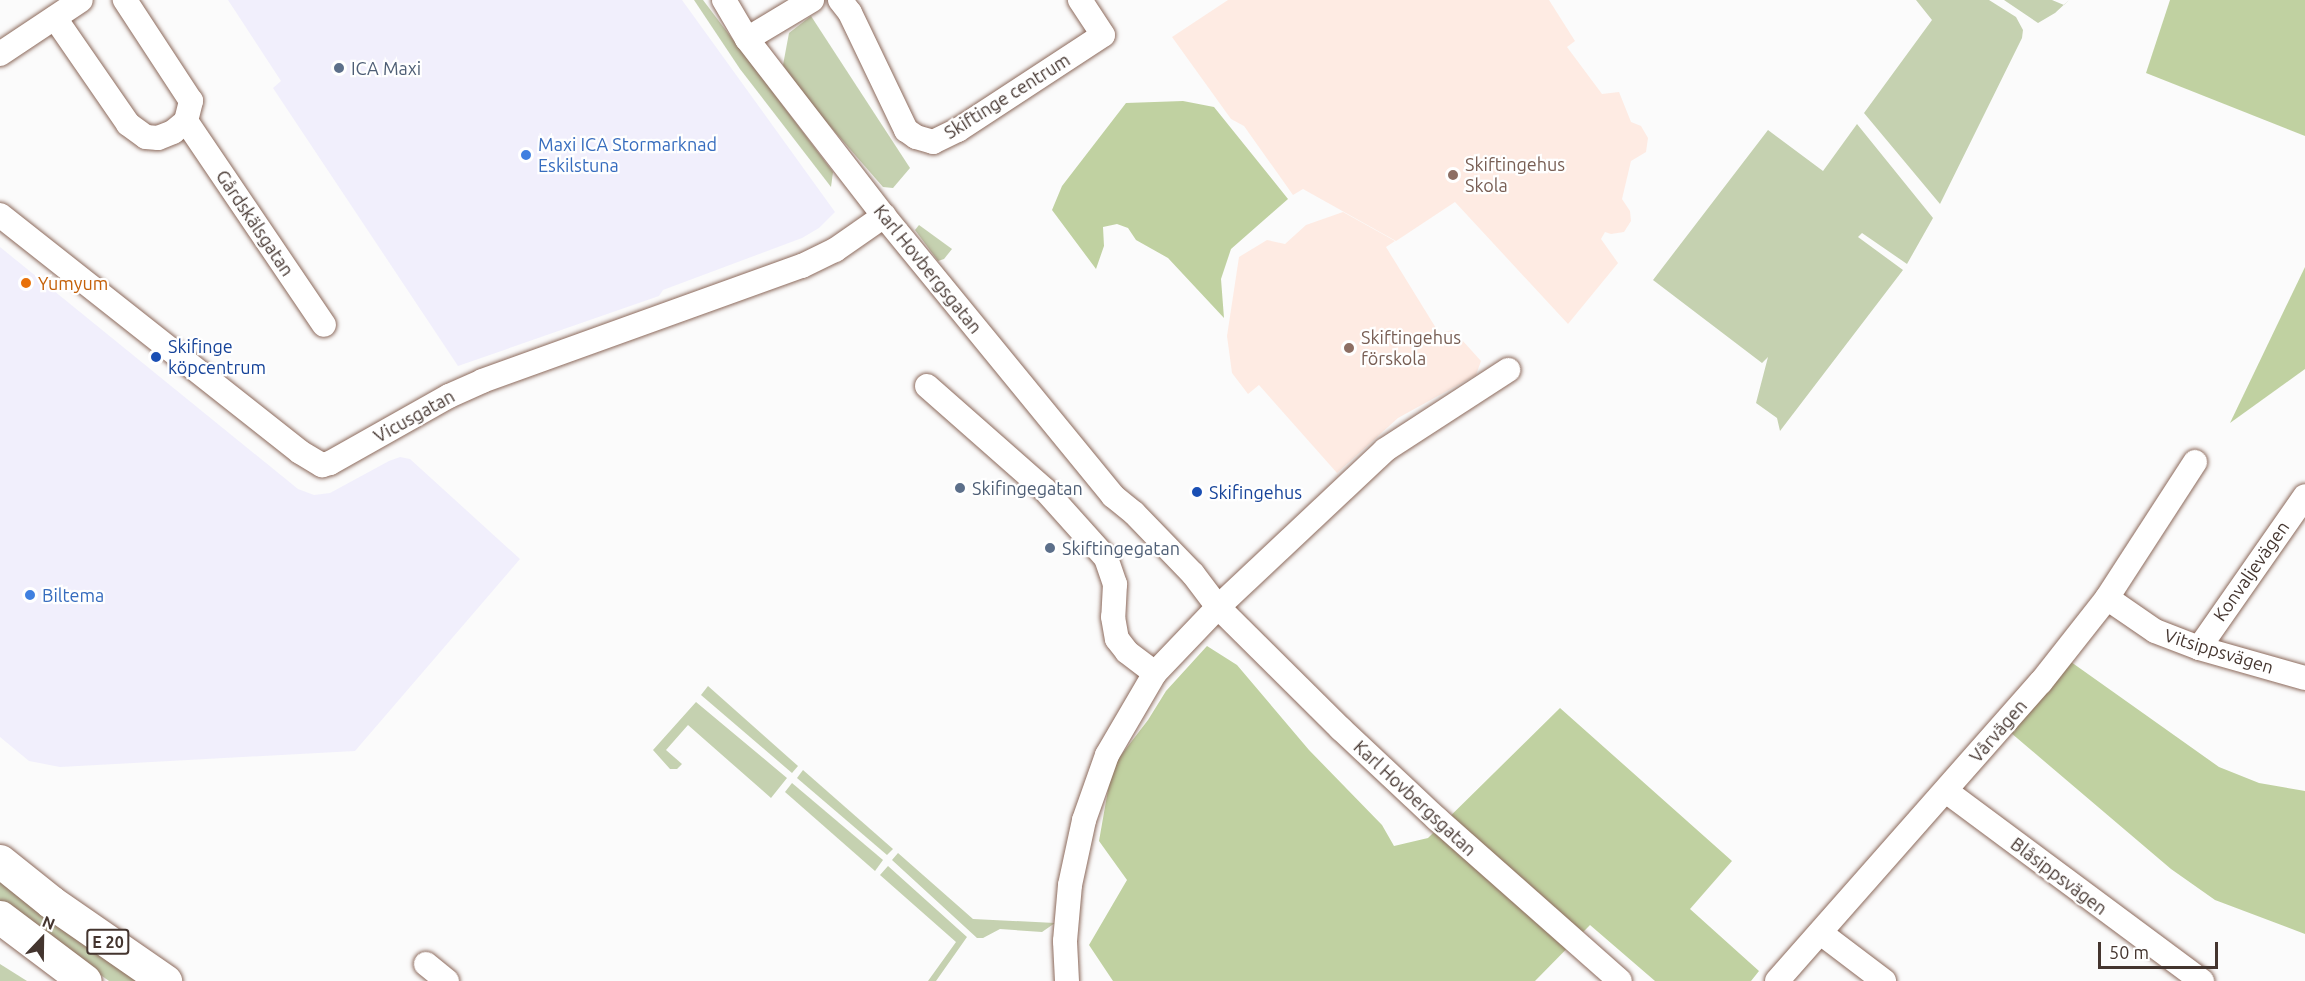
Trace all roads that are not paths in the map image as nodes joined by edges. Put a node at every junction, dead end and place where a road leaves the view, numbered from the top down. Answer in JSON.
{"nodes":[{"id":1,"x":81,"y":0,"type":"edge"},
{"id":2,"x":125,"y":0,"type":"edge"},
{"id":3,"x":709,"y":0,"type":"edge"},
{"id":4,"x":724,"y":0,"type":"edge"},
{"id":5,"x":812,"y":0,"type":"edge"},
{"id":6,"x":840,"y":0,"type":"edge"},
{"id":7,"x":1080,"y":0,"type":"edge"},
{"id":8,"x":55,"y":18,"type":"junction"},
{"id":9,"x":747,"y":39,"type":"junction"},
{"id":10,"x":0,"y":54,"type":"edge"},
{"id":11,"x":186,"y":121,"type":"junction"},
{"id":12,"x":0,"y":215,"type":"edge"},
{"id":13,"x":884,"y":216,"type":"junction"},
{"id":14,"x":324,"y":325,"type":"dead end"},
{"id":15,"x":1508,"y":369,"type":"dead end"},
{"id":16,"x":927,"y":386,"type":"dead end"},
{"id":17,"x":2195,"y":462,"type":"dead end"},
{"id":18,"x":2305,"y":496,"type":"edge"},
{"id":19,"x":2107,"y":598,"type":"junction"},
{"id":20,"x":1218,"y":607,"type":"junction"},
{"id":21,"x":2199,"y":648,"type":"junction"},
{"id":22,"x":1155,"y":673,"type":"junction"},
{"id":23,"x":2305,"y":678,"type":"edge"},
{"id":24,"x":1946,"y":791,"type":"junction"},
{"id":25,"x":0,"y":839,"type":"edge"},
{"id":26,"x":0,"y":861,"type":"edge"},
{"id":27,"x":51,"y":902,"type":"junction"},
{"id":28,"x":0,"y":917,"type":"edge"},
{"id":29,"x":1822,"y":934,"type":"junction"},
{"id":30,"x":0,"y":936,"type":"edge"},
{"id":31,"x":426,"y":964,"type":"dead end"},
{"id":32,"x":83,"y":981,"type":"edge"},
{"id":33,"x":165,"y":981,"type":"edge"},
{"id":34,"x":447,"y":981,"type":"edge"},
{"id":35,"x":1067,"y":981,"type":"edge"},
{"id":36,"x":1620,"y":981,"type":"edge"},
{"id":37,"x":1777,"y":981,"type":"edge"},
{"id":38,"x":1884,"y":981,"type":"edge"},
{"id":39,"x":2202,"y":981,"type":"edge"}],
"edges":[{"from":1,"to":8,"type":"street"},
{"from":2,"to":11,"type":"street"},
{"from":3,"to":9,"type":"street","name":"Karl Hovbergsgatan"},
{"from":4,"to":9,"type":"street","name":"Karl Hovbergsgatan"},
{"from":5,"to":9,"type":"street"},
{"from":6,"to":7,"type":"street","name":"Skiftinge centrum"},
{"from":8,"to":10,"type":"street"},
{"from":8,"to":11,"type":"street"},
{"from":9,"to":13,"type":"street","name":"Karl Hovbergsgatan"},
{"from":11,"to":14,"type":"street","name":"Gårdskälsgatan"},
{"from":12,"to":13,"type":"street","name":"Vicusgatan"},
{"from":13,"to":20,"type":"street","name":"Karl Hovbergsgatan"},
{"from":15,"to":20,"type":"street"},
{"from":16,"to":22,"type":"street"},
{"from":17,"to":19,"type":"street","name":"Vårvägen"},
{"from":18,"to":21,"type":"street","name":"Konvaljevägen"},
{"from":19,"to":21,"type":"street","name":"Vitsippsvägen"},
{"from":19,"to":24,"type":"street","name":"Vårvägen"},
{"from":20,"to":22,"type":"street"},
{"from":20,"to":36,"type":"street","name":"Karl Hovbergsgatan"},
{"from":21,"to":23,"type":"street","name":"Vitsippsvägen"},
{"from":22,"to":35,"type":"street"},
{"from":24,"to":29,"type":"street","name":"Vårvägen"},
{"from":24,"to":39,"type":"street","name":"Blåsippsvägen"},
{"from":25,"to":27,"type":"highway","number":"E 20"},
{"from":26,"to":27,"type":"highway","number":"E 20"},
{"from":27,"to":33,"type":"highway","number":"E 20"},
{"from":28,"to":32,"type":"highway","number":"E 20"},
{"from":29,"to":37,"type":"street","name":"Vårvägen"},
{"from":29,"to":38,"type":"street"},
{"from":30,"to":32,"type":"highway","number":"E 20"},
{"from":31,"to":34,"type":"street"}]}
